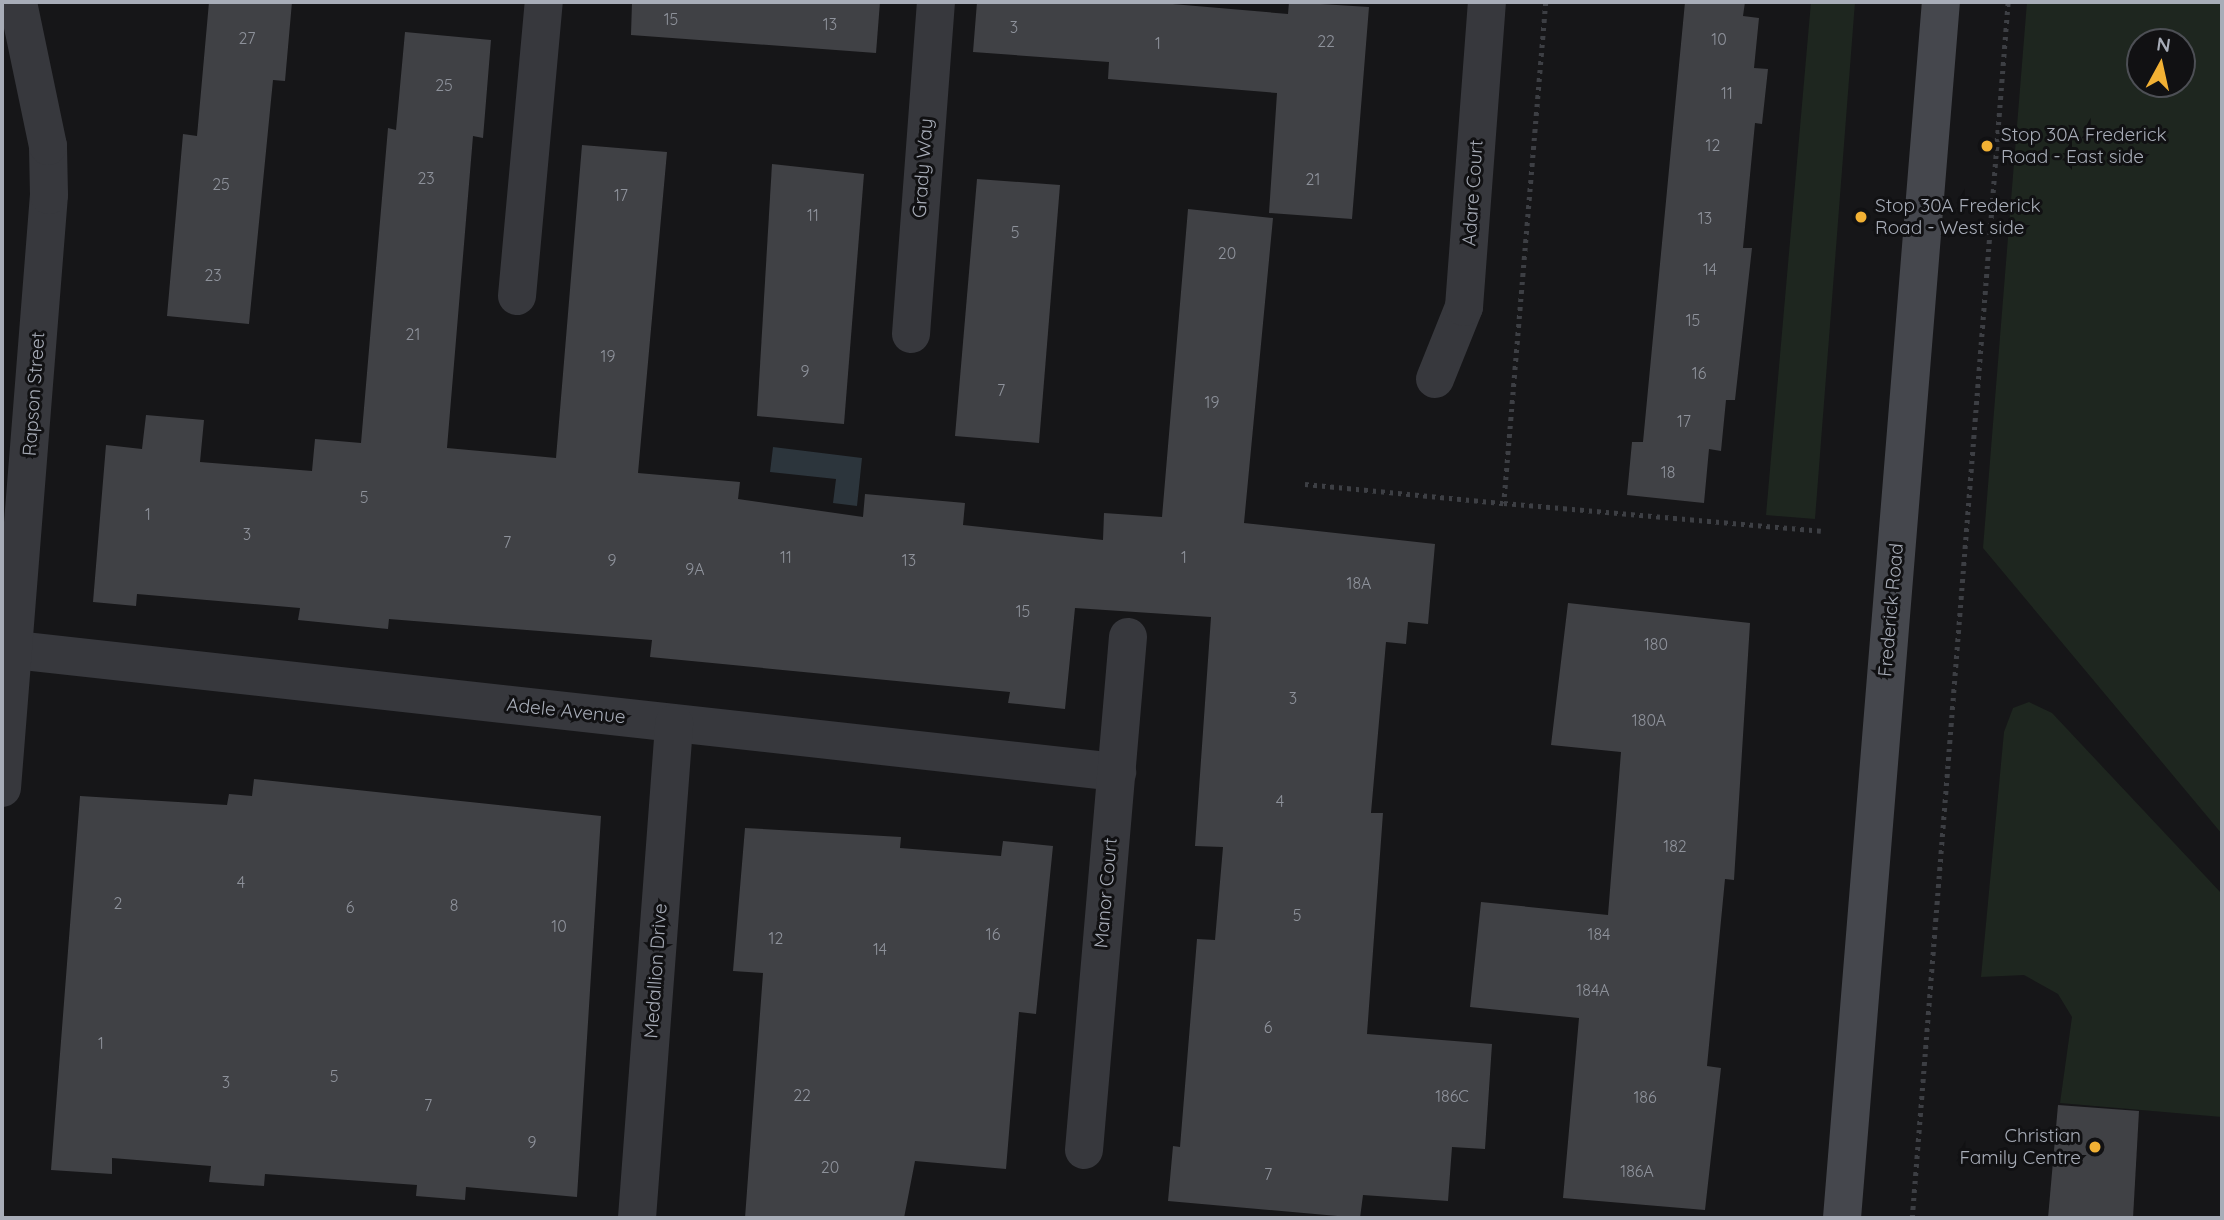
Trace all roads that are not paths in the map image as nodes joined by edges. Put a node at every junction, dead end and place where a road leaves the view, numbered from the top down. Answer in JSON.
{"nodes":[{"id":1,"x":18,"y":2,"type":"edge"},
{"id":2,"x":544,"y":2,"type":"edge"},
{"id":3,"x":936,"y":2,"type":"edge"},
{"id":4,"x":1488,"y":2,"type":"edge"},
{"id":5,"x":1941,"y":2,"type":"edge"},
{"id":6,"x":517,"y":296,"type":"dead end"},
{"id":7,"x":911,"y":334,"type":"dead end"},
{"id":8,"x":1435,"y":379,"type":"dead end"},
{"id":9,"x":1128,"y":637,"type":"dead end"},
{"id":10,"x":16,"y":650,"type":"junction"},
{"id":11,"x":674,"y":723,"type":"junction"},
{"id":12,"x":4,"y":739,"type":"edge"},
{"id":13,"x":1116,"y":772,"type":"junction"},
{"id":14,"x":2,"y":788,"type":"edge"},
{"id":15,"x":1084,"y":1150,"type":"dead end"},
{"id":16,"x":637,"y":1218,"type":"edge"},
{"id":17,"x":1842,"y":1218,"type":"edge"}],
"edges":[{"from":1,"to":10,"type":"street","name":"Rapson Street"},
{"from":2,"to":6,"type":"street"},
{"from":3,"to":7,"type":"street","name":"Grady Way"},
{"from":4,"to":8,"type":"street","name":"Adare Court"},
{"from":5,"to":17,"type":"main road","name":"Frederick Road"},
{"from":9,"to":13,"type":"street","name":"Manor Court"},
{"from":10,"to":11,"type":"street","name":"Adele Avenue"},
{"from":10,"to":12,"type":"street","name":"Rapson Street"},
{"from":11,"to":13,"type":"street","name":"Adele Avenue"},
{"from":11,"to":16,"type":"street","name":"Medallion Drive"},
{"from":12,"to":14,"type":"street","name":"Rapson Street"},
{"from":13,"to":15,"type":"street","name":"Manor Court"}]}
